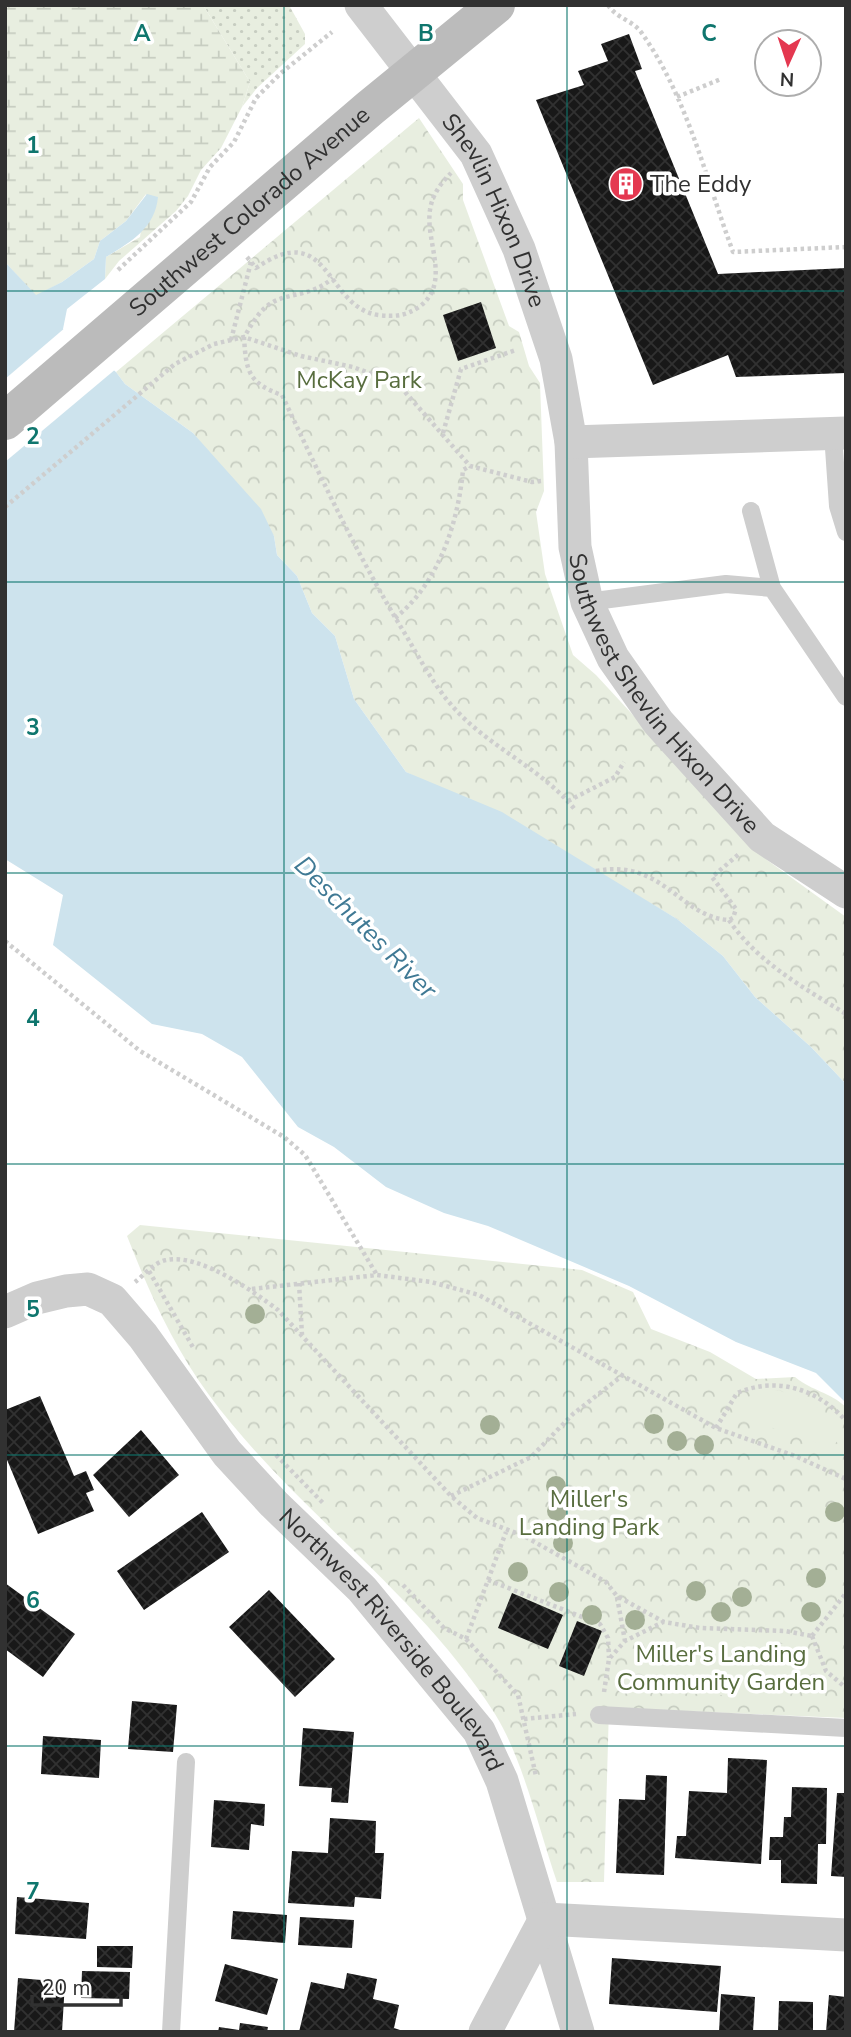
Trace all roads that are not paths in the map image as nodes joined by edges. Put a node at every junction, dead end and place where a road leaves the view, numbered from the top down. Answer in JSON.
{"nodes":[{"id":1,"x":361,"y":5,"type":"edge"},
{"id":2,"x":496,"y":5,"type":"edge"},
{"id":3,"x":5,"y":421,"type":"edge"},
{"id":4,"x":839,"y":433,"type":"edge"},
{"id":5,"x":571,"y":442,"type":"junction"},
{"id":6,"x":751,"y":511,"type":"dead end"},
{"id":7,"x":846,"y":532,"type":"edge"},
{"id":8,"x":772,"y":588,"type":"junction"},
{"id":9,"x":587,"y":602,"type":"junction"},
{"id":10,"x":846,"y":697,"type":"edge"},
{"id":11,"x":846,"y":892,"type":"edge"},
{"id":12,"x":5,"y":1312,"type":"edge"},
{"id":13,"x":599,"y":1715,"type":"dead end"},
{"id":14,"x":846,"y":1728,"type":"edge"},
{"id":15,"x":186,"y":1762,"type":"dead end"},
{"id":16,"x":545,"y":1919,"type":"junction"},
{"id":17,"x":846,"y":1935,"type":"edge"},
{"id":18,"x":171,"y":2032,"type":"edge"},
{"id":19,"x":485,"y":2032,"type":"edge"},
{"id":20,"x":578,"y":2032,"type":"edge"}],
"edges":[{"from":1,"to":5,"type":"street","name":"Shevlin Hixon Drive"},
{"from":2,"to":3,"type":"main road","name":"Southwest Colorado Avenue"},
{"from":4,"to":5,"type":"street"},
{"from":4,"to":7,"type":"lane"},
{"from":5,"to":9,"type":"street","name":"Southwest Shevlin Hixon Drive"},
{"from":6,"to":8,"type":"lane"},
{"from":8,"to":9,"type":"lane"},
{"from":8,"to":10,"type":"lane"},
{"from":9,"to":11,"type":"street","name":"Southwest Shevlin Hixon Drive"},
{"from":12,"to":16,"type":"street","name":"Northwest Riverside Boulevard"},
{"from":13,"to":14,"type":"lane"},
{"from":15,"to":18,"type":"lane"},
{"from":16,"to":17,"type":"street"},
{"from":16,"to":19,"type":"street"},
{"from":16,"to":20,"type":"street","name":"Northwest Riverside Boulevard"}]}
